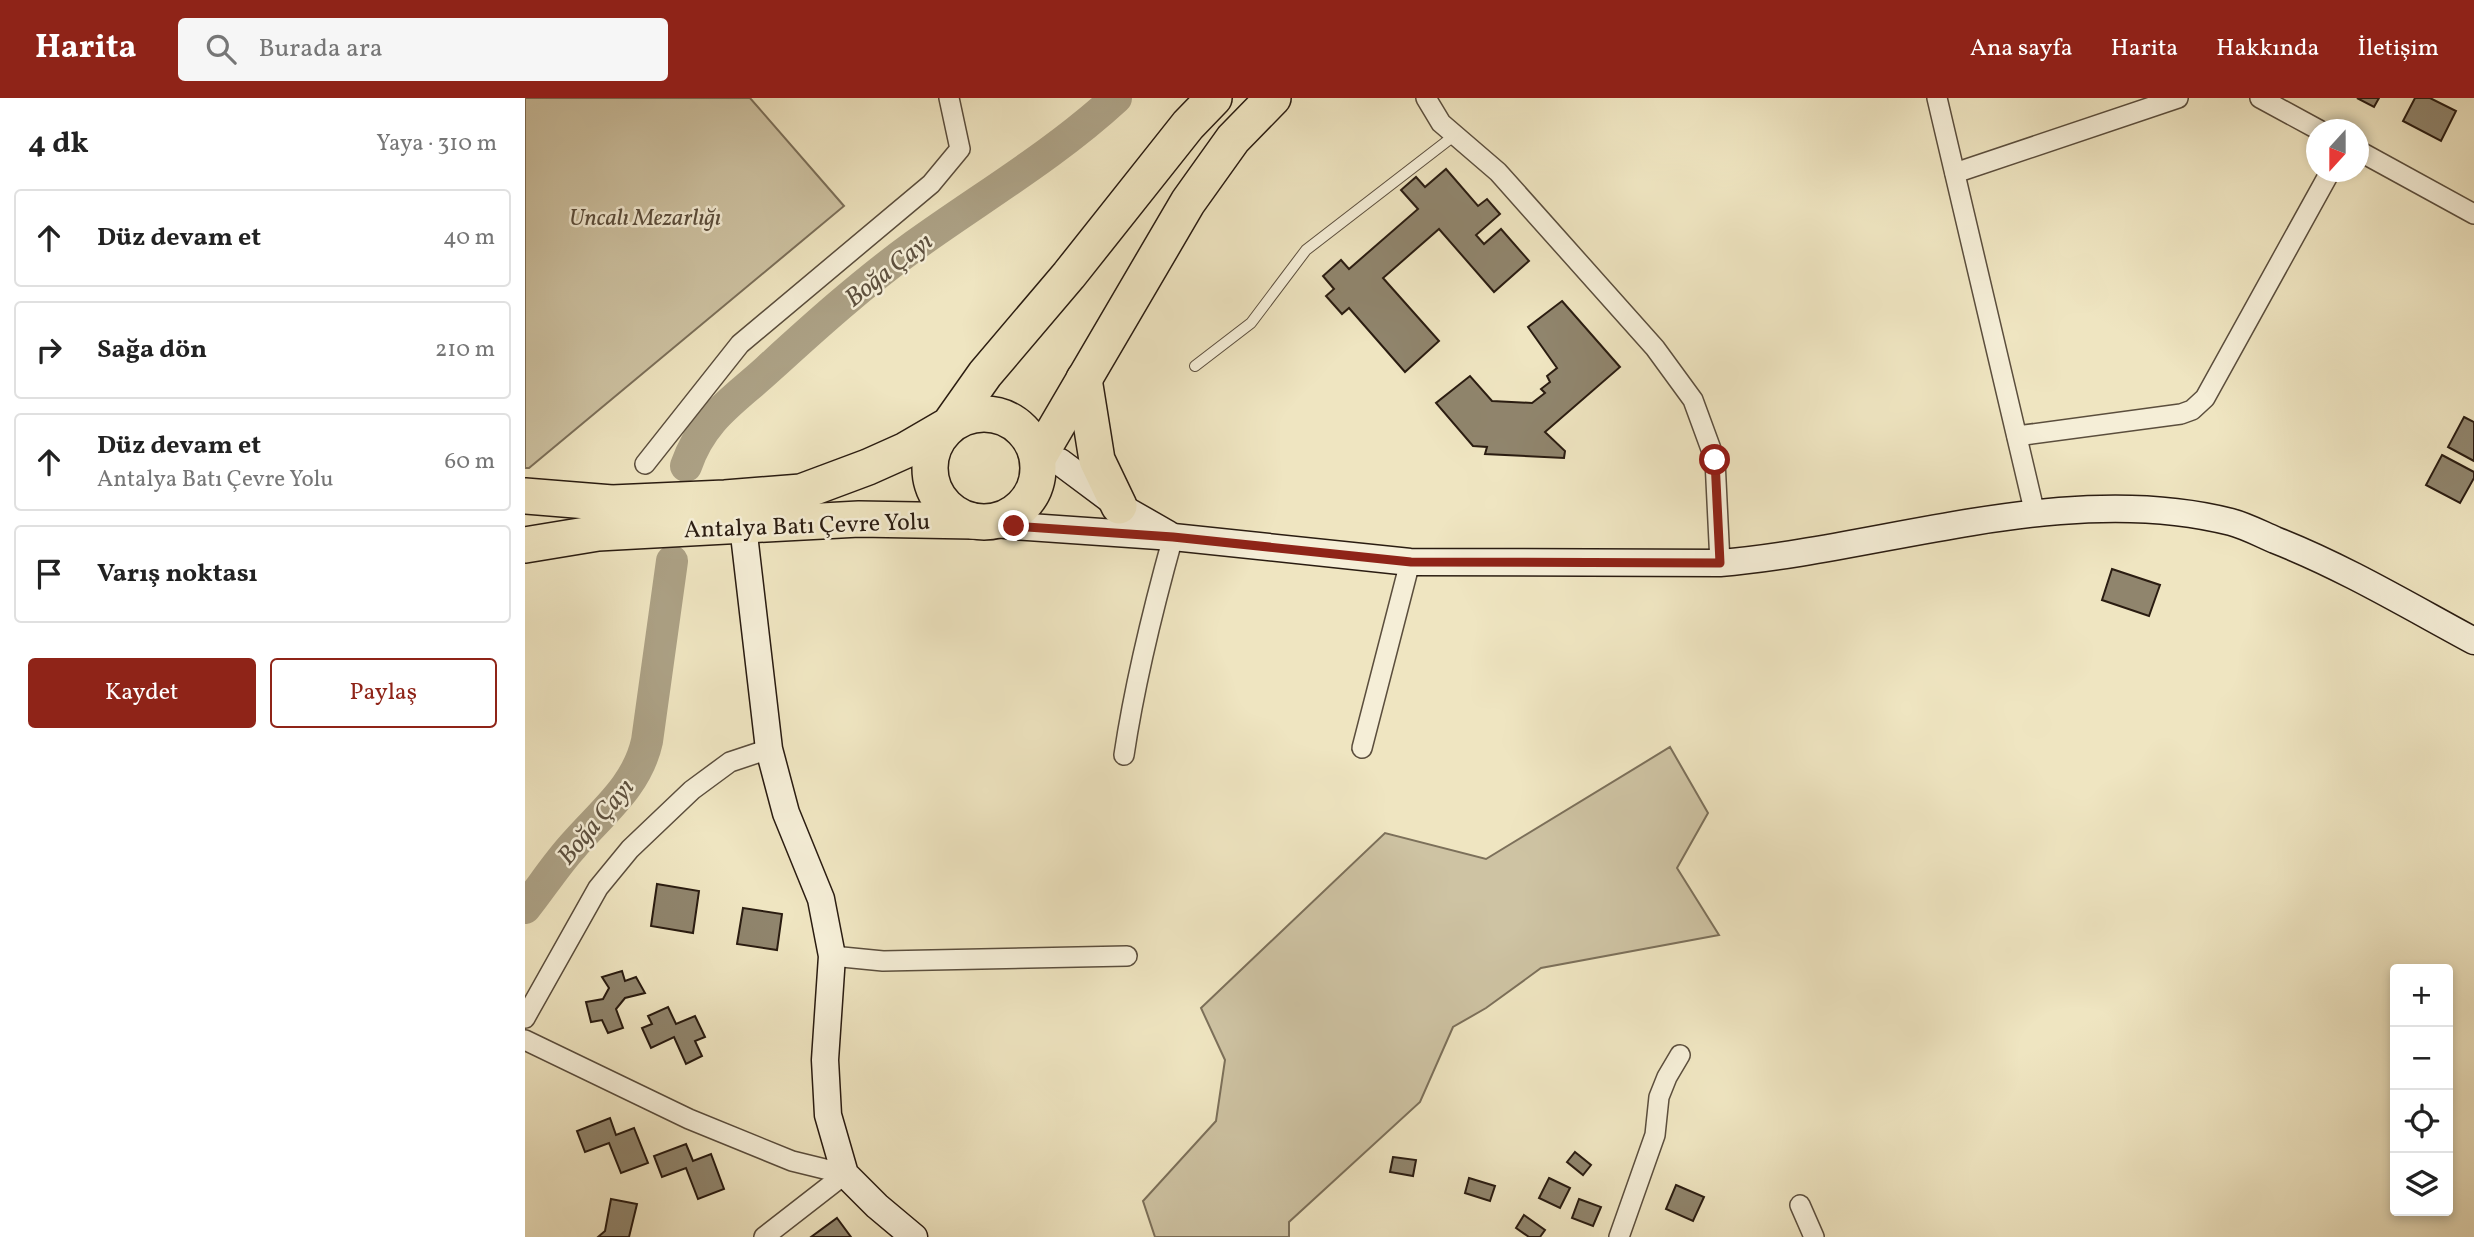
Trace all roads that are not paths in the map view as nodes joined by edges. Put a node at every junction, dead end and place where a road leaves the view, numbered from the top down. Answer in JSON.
{"nodes":[{"id":1,"x":949,"y":98,"type":"edge"},
{"id":2,"x":1214,"y":98,"type":"edge"},
{"id":3,"x":1273,"y":98,"type":"edge"},
{"id":4,"x":1426,"y":98,"type":"edge"},
{"id":5,"x":1937,"y":98,"type":"edge"},
{"id":6,"x":2178,"y":98,"type":"edge"},
{"id":7,"x":2260,"y":98,"type":"edge"},
{"id":8,"x":2306,"y":123,"type":"edge"},
{"id":9,"x":1455,"y":135,"type":"junction"},
{"id":10,"x":2369,"y":157,"type":"edge"},
{"id":11,"x":1955,"y":173,"type":"junction"},
{"id":12,"x":2324,"y":182,"type":"edge"},
{"id":13,"x":2474,"y":214,"type":"edge"},
{"id":14,"x":1195,"y":366,"type":"dead end"},
{"id":15,"x":1084,"y":379,"type":"junction"},
{"id":16,"x":949,"y":425,"type":"junction"},
{"id":17,"x":2017,"y":436,"type":"junction"},
{"id":18,"x":1038,"y":458,"type":"junction"},
{"id":19,"x":645,"y":464,"type":"dead end"},
{"id":20,"x":525,"y":496,"type":"edge"},
{"id":21,"x":1119,"y":506,"type":"junction"},
{"id":22,"x":2035,"y":514,"type":"junction"},
{"id":23,"x":973,"y":522,"type":"junction"},
{"id":24,"x":743,"y":526,"type":"junction"},
{"id":25,"x":1173,"y":537,"type":"junction"},
{"id":26,"x":525,"y":545,"type":"edge"},
{"id":27,"x":1411,"y":562,"type":"junction"},
{"id":28,"x":1720,"y":563,"type":"junction"},
{"id":29,"x":2474,"y":641,"type":"edge"},
{"id":30,"x":1362,"y":748,"type":"dead end"},
{"id":31,"x":769,"y":749,"type":"junction"},
{"id":32,"x":1124,"y":755,"type":"dead end"},
{"id":33,"x":832,"y":956,"type":"junction"},
{"id":34,"x":1127,"y":956,"type":"dead end"},
{"id":35,"x":525,"y":1018,"type":"edge"},
{"id":36,"x":525,"y":1040,"type":"edge"},
{"id":37,"x":1680,"y":1055,"type":"dead end"},
{"id":38,"x":845,"y":1174,"type":"junction"},
{"id":39,"x":1800,"y":1205,"type":"dead end"},
{"id":40,"x":764,"y":1237,"type":"edge"},
{"id":41,"x":914,"y":1237,"type":"edge"},
{"id":42,"x":1619,"y":1237,"type":"edge"},
{"id":43,"x":1814,"y":1237,"type":"edge"}],
"edges":[{"from":1,"to":19,"type":"street"},
{"from":2,"to":16,"type":"highway","name":"Antalya Batı Çevre Yolu"},
{"from":3,"to":15,"type":"highway"},
{"from":4,"to":9,"type":"street"},
{"from":5,"to":11,"type":"street"},
{"from":6,"to":11,"type":"street"},
{"from":7,"to":8,"type":"street"},
{"from":9,"to":14,"type":"lane"},
{"from":9,"to":28,"type":"street"},
{"from":10,"to":13,"type":"street"},
{"from":11,"to":17,"type":"street"},
{"from":12,"to":17,"type":"street"},
{"from":15,"to":18,"type":"highway"},
{"from":15,"to":21,"type":"highway"},
{"from":16,"to":18,"type":"highway"},
{"from":16,"to":20,"type":"highway","name":"Antalya Batı Çevre Yolu"},
{"from":16,"to":23,"type":"highway"},
{"from":17,"to":22,"type":"street"},
{"from":18,"to":21,"type":"main road"},
{"from":18,"to":23,"type":"highway"},
{"from":21,"to":25,"type":"main road"},
{"from":22,"to":28,"type":"main road","name":"Antalya Batı Çevre Yolu"},
{"from":22,"to":29,"type":"main road","name":"Antalya Batı Çevre Yolu"},
{"from":23,"to":24,"type":"highway","name":"Antalya Batı Çevre Yolu"},
{"from":23,"to":25,"type":"main road","name":"Antalya Batı Çevre Yolu"},
{"from":24,"to":26,"type":"highway","name":"Antalya Batı Çevre Yolu"},
{"from":24,"to":31,"type":"main road"},
{"from":25,"to":27,"type":"main road","name":"Antalya Batı Çevre Yolu"},
{"from":25,"to":32,"type":"street"},
{"from":27,"to":28,"type":"main road","name":"Antalya Batı Çevre Yolu"},
{"from":27,"to":30,"type":"street"},
{"from":31,"to":33,"type":"main road"},
{"from":31,"to":35,"type":"street"},
{"from":33,"to":34,"type":"street"},
{"from":33,"to":38,"type":"main road"},
{"from":36,"to":38,"type":"street"},
{"from":37,"to":42,"type":"street"},
{"from":38,"to":40,"type":"street"},
{"from":38,"to":41,"type":"main road"},
{"from":39,"to":43,"type":"street"}]}
